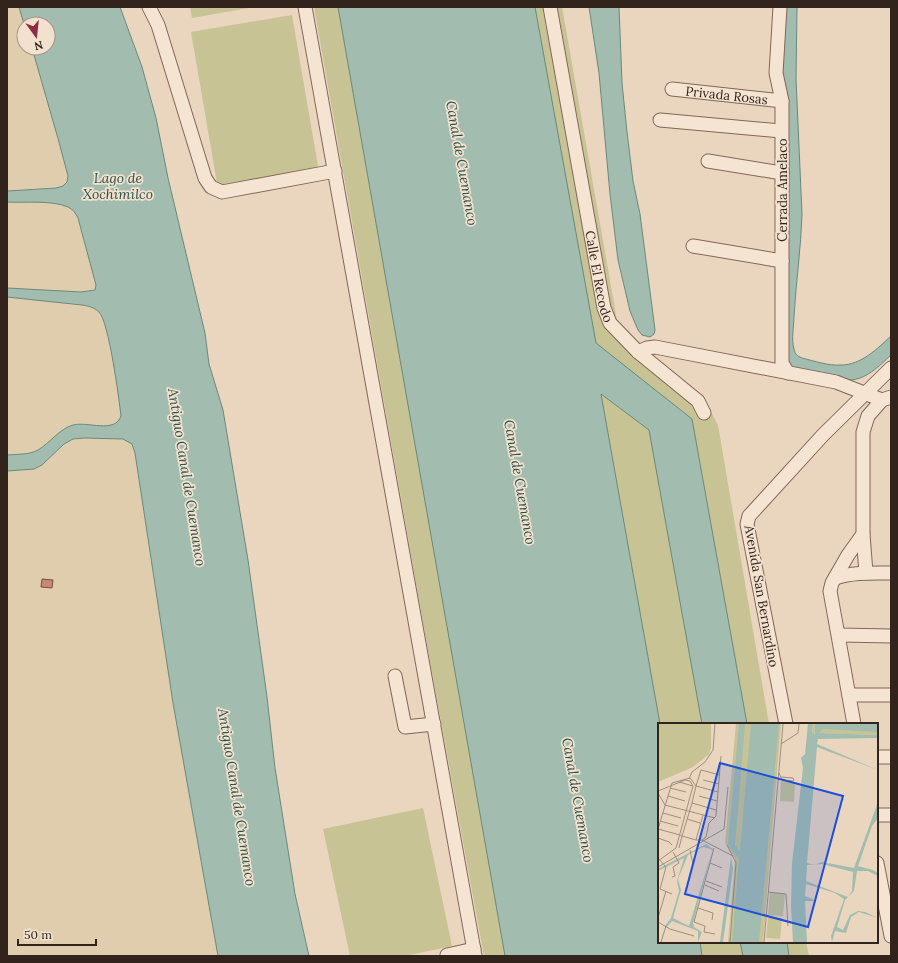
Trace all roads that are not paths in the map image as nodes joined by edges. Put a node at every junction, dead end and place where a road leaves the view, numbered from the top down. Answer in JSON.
{"nodes":[{"id":1,"x":149,"y":7,"type":"edge"},
{"id":2,"x":305,"y":7,"type":"edge"},
{"id":3,"x":550,"y":7,"type":"edge"},
{"id":4,"x":780,"y":7,"type":"edge"},
{"id":5,"x":672,"y":89,"type":"dead end"},
{"id":6,"x":782,"y":101,"type":"junction"},
{"id":7,"x":660,"y":120,"type":"dead end"},
{"id":8,"x":781,"y":131,"type":"junction"},
{"id":9,"x":708,"y":160,"type":"dead end"},
{"id":10,"x":334,"y":171,"type":"junction"},
{"id":11,"x":782,"y":173,"type":"junction"},
{"id":12,"x":693,"y":246,"type":"dead end"},
{"id":13,"x":782,"y":261,"type":"junction"},
{"id":14,"x":638,"y":352,"type":"junction"},
{"id":15,"x":784,"y":363,"type":"junction"},
{"id":16,"x":891,"y":368,"type":"edge"},
{"id":17,"x":865,"y":393,"type":"junction"},
{"id":18,"x":887,"y":398,"type":"edge"},
{"id":19,"x":704,"y":413,"type":"dead end"},
{"id":20,"x":863,"y":534,"type":"junction"},
{"id":21,"x":866,"y":573,"type":"junction"},
{"id":22,"x":891,"y":573,"type":"edge"},
{"id":23,"x":835,"y":578,"type":"junction"},
{"id":24,"x":839,"y":635,"type":"junction"},
{"id":25,"x":891,"y":636,"type":"edge"},
{"id":26,"x":395,"y":676,"type":"dead end"},
{"id":27,"x":849,"y":695,"type":"junction"},
{"id":28,"x":891,"y":695,"type":"edge"},
{"id":29,"x":786,"y":723,"type":"edge"},
{"id":30,"x":854,"y":723,"type":"edge"},
{"id":31,"x":434,"y":724,"type":"junction"},
{"id":32,"x":891,"y":757,"type":"edge"},
{"id":33,"x":878,"y":758,"type":"edge"},
{"id":34,"x":878,"y":815,"type":"edge"},
{"id":35,"x":891,"y":815,"type":"edge"},
{"id":36,"x":878,"y":864,"type":"edge"},
{"id":37,"x":886,"y":879,"type":"edge"},
{"id":38,"x":891,"y":936,"type":"edge"},
{"id":39,"x":475,"y":953,"type":"edge"},
{"id":40,"x":446,"y":956,"type":"edge"}],
"edges":[{"from":1,"to":10,"type":"street"},
{"from":2,"to":10,"type":"street"},
{"from":3,"to":14,"type":"street","name":"Calle El Recodo"},
{"from":4,"to":6,"type":"street","name":"Cerrada Amelaco"},
{"from":5,"to":6,"type":"street","name":"Privada Rosas"},
{"from":6,"to":8,"type":"street","name":"Cerrada Amelaco"},
{"from":7,"to":8,"type":"street"},
{"from":8,"to":11,"type":"street","name":"Cerrada Amelaco"},
{"from":9,"to":11,"type":"street"},
{"from":10,"to":31,"type":"street"},
{"from":11,"to":13,"type":"street","name":"Cerrada Amelaco"},
{"from":12,"to":13,"type":"street"},
{"from":13,"to":15,"type":"street","name":"Cerrada Amelaco"},
{"from":14,"to":15,"type":"street"},
{"from":14,"to":19,"type":"street","name":"Calle El Recodo"},
{"from":15,"to":17,"type":"street"},
{"from":16,"to":17,"type":"street","name":"Avenida San Bernardino"},
{"from":17,"to":18,"type":"street"},
{"from":17,"to":29,"type":"street","name":"Avenida San Bernardino"},
{"from":18,"to":20,"type":"street"},
{"from":20,"to":21,"type":"street"},
{"from":20,"to":23,"type":"street"},
{"from":21,"to":22,"type":"street"},
{"from":21,"to":23,"type":"street"},
{"from":23,"to":24,"type":"street"},
{"from":24,"to":25,"type":"street"},
{"from":24,"to":27,"type":"street"},
{"from":26,"to":31,"type":"street"},
{"from":27,"to":28,"type":"street"},
{"from":27,"to":30,"type":"street"},
{"from":31,"to":39,"type":"street"},
{"from":32,"to":33,"type":"street"},
{"from":34,"to":35,"type":"street"},
{"from":36,"to":37,"type":"street"},
{"from":37,"to":38,"type":"street"},
{"from":39,"to":40,"type":"street"}]}
